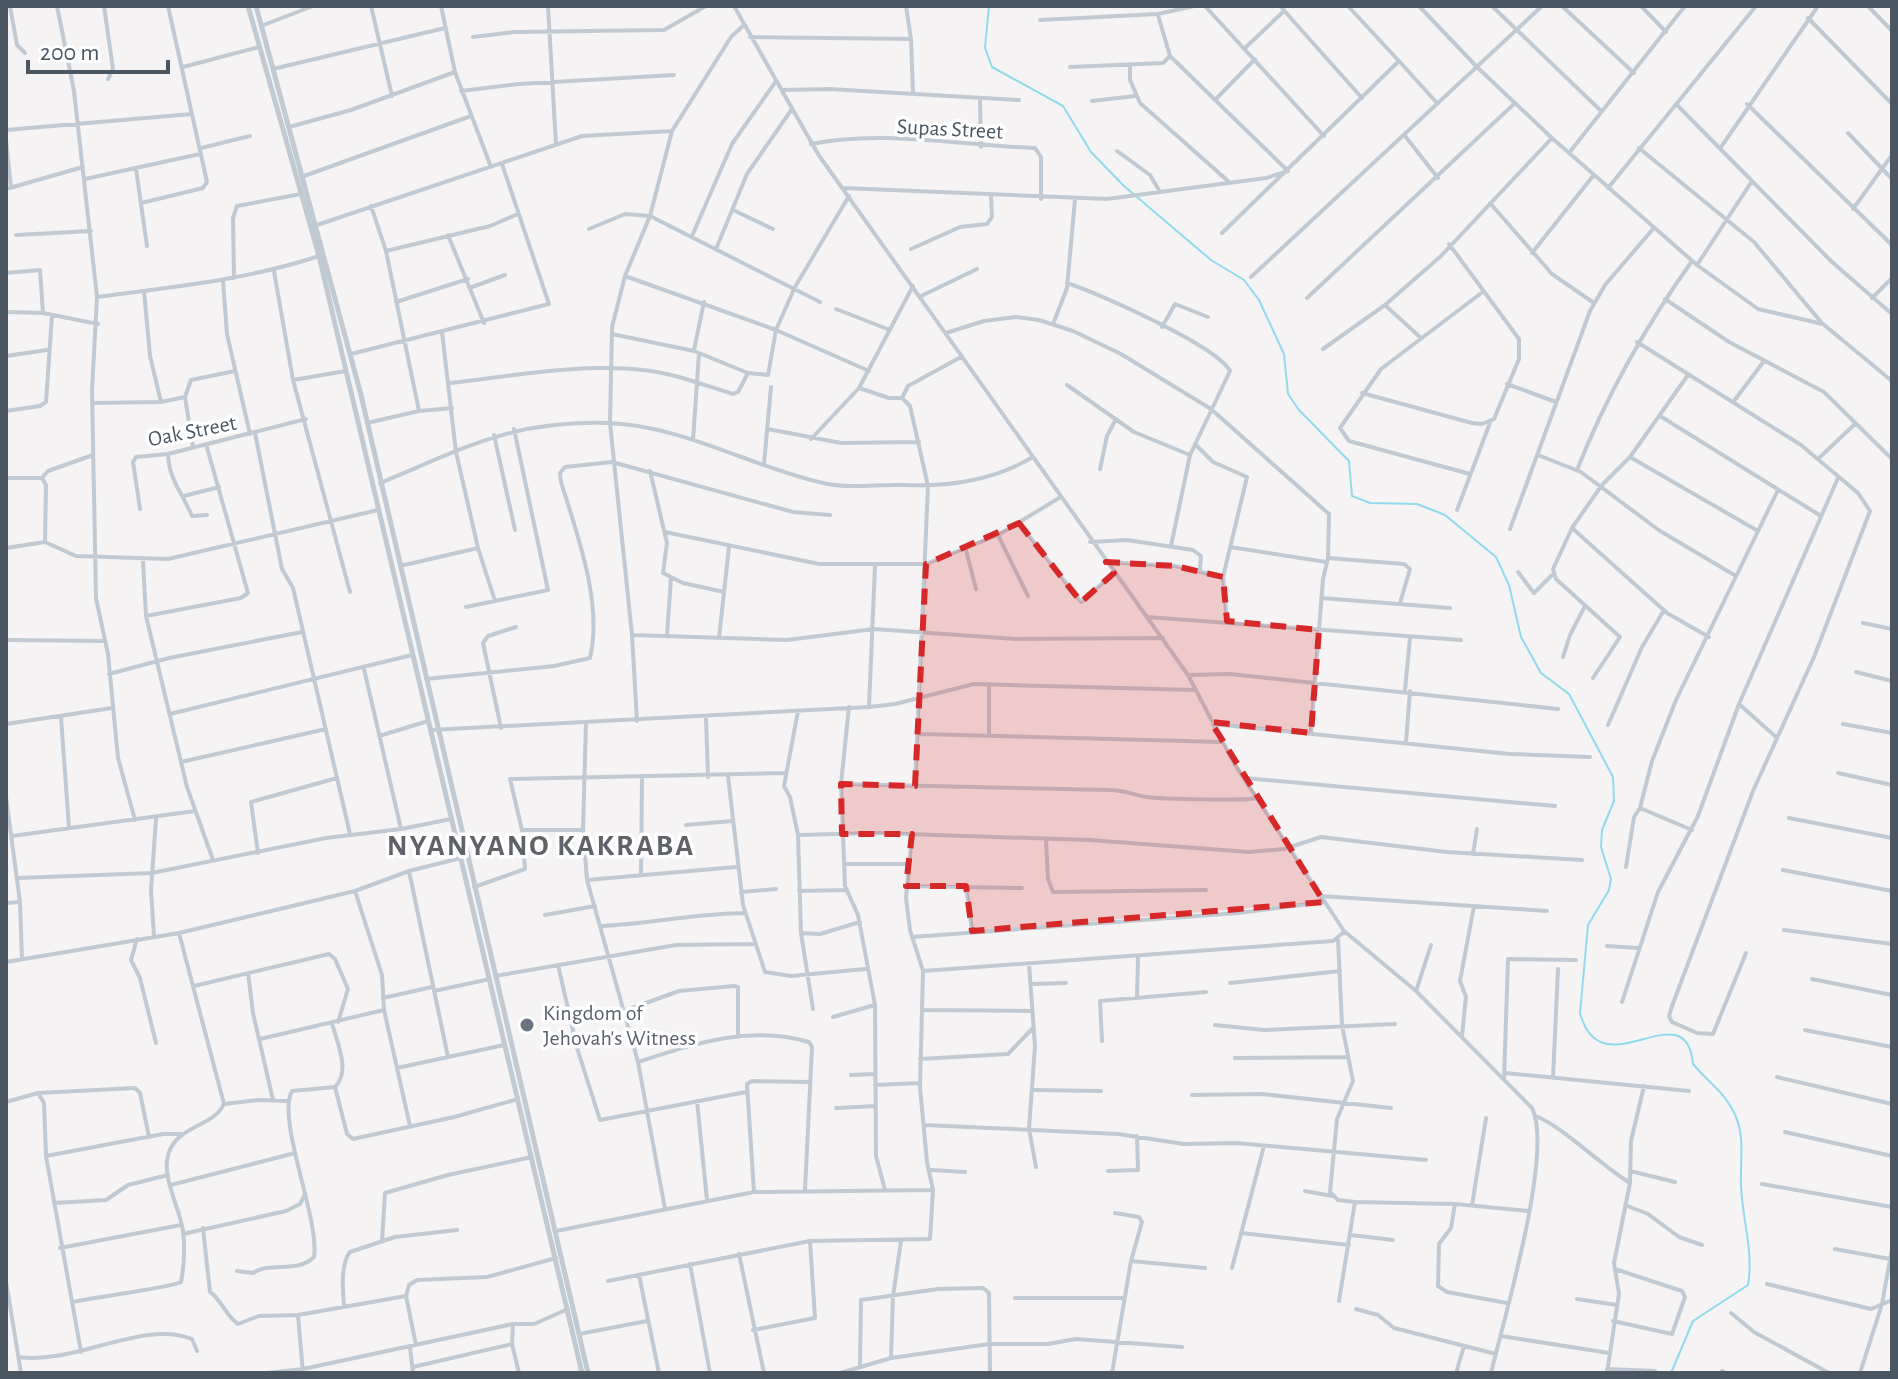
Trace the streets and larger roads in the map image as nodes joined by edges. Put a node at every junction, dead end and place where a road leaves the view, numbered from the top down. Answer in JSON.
{"nodes":[{"id":1,"x":10,"y":6,"type":"edge"},
{"id":2,"x":57,"y":6,"type":"edge"},
{"id":3,"x":104,"y":6,"type":"edge"},
{"id":4,"x":168,"y":6,"type":"edge"},
{"id":5,"x":248,"y":6,"type":"edge"},
{"id":6,"x":256,"y":6,"type":"edge"},
{"id":7,"x":313,"y":6,"type":"edge"},
{"id":8,"x":371,"y":6,"type":"edge"},
{"id":9,"x":441,"y":6,"type":"edge"},
{"id":10,"x":548,"y":6,"type":"edge"},
{"id":11,"x":706,"y":6,"type":"edge"},
{"id":12,"x":734,"y":6,"type":"edge"},
{"id":13,"x":906,"y":6,"type":"edge"},
{"id":14,"x":1194,"y":6,"type":"edge"},
{"id":15,"x":1205,"y":6,"type":"edge"},
{"id":16,"x":1348,"y":6,"type":"edge"},
{"id":17,"x":1359,"y":6,"type":"edge"},
{"id":18,"x":1419,"y":6,"type":"edge"},
{"id":19,"x":1492,"y":6,"type":"edge"},
{"id":20,"x":1542,"y":6,"type":"edge"},
{"id":21,"x":1562,"y":6,"type":"edge"},
{"id":22,"x":1641,"y":6,"type":"edge"},
{"id":23,"x":1685,"y":6,"type":"edge"},
{"id":24,"x":1756,"y":6,"type":"edge"},
{"id":25,"x":1806,"y":6,"type":"edge"},
{"id":26,"x":1818,"y":6,"type":"edge"},
{"id":27,"x":1868,"y":6,"type":"edge"},
{"id":28,"x":1282,"y":8,"type":"edge"},
{"id":29,"x":1354,"y":12,"type":"junction"},
{"id":30,"x":1812,"y":12,"type":"junction"},
{"id":31,"x":1158,"y":14,"type":"junction"},
{"id":32,"x":1808,"y":18,"type":"junction"},
{"id":33,"x":1040,"y":20,"type":"dead end"},
{"id":34,"x":745,"y":25,"type":"junction"},
{"id":35,"x":261,"y":26,"type":"junction"},
{"id":36,"x":445,"y":28,"type":"junction"},
{"id":37,"x":1517,"y":31,"type":"junction"},
{"id":38,"x":1892,"y":31,"type":"edge"},
{"id":39,"x":549,"y":32,"type":"junction"},
{"id":40,"x":1666,"y":32,"type":"junction"},
{"id":41,"x":473,"y":37,"type":"dead end"},
{"id":42,"x":750,"y":37,"type":"junction"},
{"id":43,"x":911,"y":39,"type":"junction"},
{"id":44,"x":382,"y":42,"type":"junction"},
{"id":45,"x":259,"y":47,"type":"junction"},
{"id":46,"x":1245,"y":48,"type":"junction"},
{"id":47,"x":25,"y":53,"type":"dead end"},
{"id":48,"x":1170,"y":56,"type":"junction"},
{"id":49,"x":1255,"y":59,"type":"junction"},
{"id":50,"x":1399,"y":61,"type":"junction"},
{"id":51,"x":1130,"y":66,"type":"junction"},
{"id":52,"x":183,"y":67,"type":"junction"},
{"id":53,"x":1070,"y":67,"type":"dead end"},
{"id":54,"x":1477,"y":67,"type":"junction"},
{"id":55,"x":273,"y":69,"type":"junction"},
{"id":56,"x":455,"y":72,"type":"junction"},
{"id":57,"x":1634,"y":73,"type":"junction"},
{"id":58,"x":674,"y":75,"type":"dead end"},
{"id":59,"x":108,"y":79,"type":"dead end"},
{"id":60,"x":551,"y":81,"type":"junction"},
{"id":61,"x":777,"y":81,"type":"junction"},
{"id":62,"x":782,"y":90,"type":"junction"},
{"id":63,"x":461,"y":91,"type":"junction"},
{"id":64,"x":913,"y":93,"type":"junction"},
{"id":65,"x":392,"y":96,"type":"junction"},
{"id":66,"x":1135,"y":96,"type":"junction"},
{"id":67,"x":1362,"y":98,"type":"junction"},
{"id":68,"x":980,"y":99,"type":"junction"},
{"id":69,"x":1019,"y":100,"type":"dead end"},
{"id":70,"x":1215,"y":100,"type":"junction"},
{"id":71,"x":1092,"y":101,"type":"dead end"},
{"id":72,"x":1437,"y":103,"type":"junction"},
{"id":73,"x":1515,"y":103,"type":"junction"},
{"id":74,"x":1747,"y":104,"type":"junction"},
{"id":75,"x":1892,"y":104,"type":"edge"},
{"id":76,"x":1677,"y":105,"type":"junction"},
{"id":77,"x":792,"y":109,"type":"junction"},
{"id":78,"x":1600,"y":111,"type":"junction"},
{"id":79,"x":192,"y":114,"type":"junction"},
{"id":80,"x":471,"y":116,"type":"junction"},
{"id":81,"x":79,"y":126,"type":"junction"},
{"id":82,"x":289,"y":127,"type":"junction"},
{"id":83,"x":6,"y":130,"type":"edge"},
{"id":84,"x":672,"y":131,"type":"junction"},
{"id":85,"x":1848,"y":133,"type":"dead end"},
{"id":86,"x":1404,"y":135,"type":"junction"},
{"id":87,"x":250,"y":136,"type":"dead end"},
{"id":88,"x":1324,"y":136,"type":"junction"},
{"id":89,"x":1552,"y":138,"type":"junction"},
{"id":90,"x":6,"y":140,"type":"edge"},
{"id":91,"x":811,"y":144,"type":"junction"},
{"id":92,"x":556,"y":145,"type":"junction"},
{"id":93,"x":981,"y":147,"type":"junction"},
{"id":94,"x":1721,"y":147,"type":"junction"},
{"id":95,"x":1639,"y":148,"type":"junction"},
{"id":96,"x":201,"y":151,"type":"junction"},
{"id":97,"x":1117,"y":151,"type":"dead end"},
{"id":98,"x":1569,"y":153,"type":"junction"},
{"id":99,"x":1892,"y":155,"type":"edge"},
{"id":100,"x":502,"y":164,"type":"junction"},
{"id":101,"x":83,"y":167,"type":"junction"},
{"id":102,"x":491,"y":167,"type":"junction"},
{"id":103,"x":136,"y":169,"type":"junction"},
{"id":104,"x":1288,"y":171,"type":"junction"},
{"id":105,"x":1882,"y":171,"type":"junction"},
{"id":106,"x":1593,"y":175,"type":"junction"},
{"id":107,"x":304,"y":176,"type":"junction"},
{"id":108,"x":296,"y":177,"type":"junction"},
{"id":109,"x":1438,"y":178,"type":"junction"},
{"id":110,"x":85,"y":179,"type":"junction"},
{"id":111,"x":1892,"y":179,"type":"edge"},
{"id":112,"x":1228,"y":181,"type":"junction"},
{"id":113,"x":1752,"y":181,"type":"junction"},
{"id":114,"x":8,"y":188,"type":"edge"},
{"id":115,"x":842,"y":188,"type":"junction"},
{"id":116,"x":1608,"y":188,"type":"junction"},
{"id":117,"x":1160,"y":192,"type":"junction"},
{"id":118,"x":301,"y":194,"type":"junction"},
{"id":119,"x":849,"y":196,"type":"junction"},
{"id":120,"x":991,"y":196,"type":"junction"},
{"id":121,"x":1041,"y":199,"type":"junction"},
{"id":122,"x":1075,"y":199,"type":"junction"},
{"id":123,"x":141,"y":203,"type":"junction"},
{"id":124,"x":1490,"y":203,"type":"junction"},
{"id":125,"x":371,"y":206,"type":"junction"},
{"id":126,"x":1853,"y":209,"type":"junction"},
{"id":127,"x":733,"y":210,"type":"junction"},
{"id":128,"x":518,"y":214,"type":"junction"},
{"id":129,"x":650,"y":216,"type":"junction"},
{"id":130,"x":1726,"y":219,"type":"junction"},
{"id":131,"x":317,"y":225,"type":"junction"},
{"id":132,"x":589,"y":229,"type":"dead end"},
{"id":133,"x":773,"y":229,"type":"dead end"},
{"id":134,"x":1653,"y":229,"type":"junction"},
{"id":135,"x":91,"y":231,"type":"junction"},
{"id":136,"x":1222,"y":233,"type":"dead end"},
{"id":137,"x":16,"y":235,"type":"dead end"},
{"id":138,"x":448,"y":235,"type":"junction"},
{"id":139,"x":692,"y":236,"type":"junction"},
{"id":140,"x":1449,"y":244,"type":"junction"},
{"id":141,"x":1892,"y":245,"type":"edge"},
{"id":142,"x":147,"y":246,"type":"dead end"},
{"id":143,"x":716,"y":249,"type":"junction"},
{"id":144,"x":911,"y":249,"type":"dead end"},
{"id":145,"x":386,"y":251,"type":"junction"},
{"id":146,"x":1532,"y":253,"type":"junction"},
{"id":147,"x":319,"y":256,"type":"junction"},
{"id":148,"x":1694,"y":263,"type":"junction"},
{"id":149,"x":977,"y":269,"type":"dead end"},
{"id":150,"x":274,"y":271,"type":"junction"},
{"id":151,"x":6,"y":273,"type":"edge"},
{"id":152,"x":505,"y":275,"type":"dead end"},
{"id":153,"x":625,"y":276,"type":"junction"},
{"id":154,"x":1251,"y":277,"type":"dead end"},
{"id":155,"x":1892,"y":278,"type":"edge"},
{"id":156,"x":234,"y":279,"type":"junction"},
{"id":157,"x":468,"y":279,"type":"junction"},
{"id":158,"x":223,"y":281,"type":"junction"},
{"id":159,"x":1067,"y":283,"type":"junction"},
{"id":160,"x":913,"y":286,"type":"junction"},
{"id":161,"x":472,"y":287,"type":"junction"},
{"id":162,"x":795,"y":287,"type":"junction"},
{"id":163,"x":144,"y":291,"type":"junction"},
{"id":164,"x":1484,"y":291,"type":"junction"},
{"id":165,"x":921,"y":296,"type":"junction"},
{"id":166,"x":97,"y":297,"type":"junction"},
{"id":167,"x":1307,"y":298,"type":"dead end"},
{"id":168,"x":1872,"y":298,"type":"junction"},
{"id":169,"x":1665,"y":299,"type":"junction"},
{"id":170,"x":396,"y":302,"type":"junction"},
{"id":171,"x":704,"y":302,"type":"junction"},
{"id":172,"x":820,"y":302,"type":"dead end"},
{"id":173,"x":1594,"y":303,"type":"junction"},
{"id":174,"x":1385,"y":305,"type":"junction"},
{"id":175,"x":836,"y":309,"type":"dead end"},
{"id":176,"x":6,"y":312,"type":"edge"},
{"id":177,"x":43,"y":313,"type":"junction"},
{"id":178,"x":1892,"y":314,"type":"edge"},
{"id":179,"x":52,"y":315,"type":"junction"},
{"id":180,"x":1208,"y":317,"type":"dead end"},
{"id":181,"x":484,"y":323,"type":"junction"},
{"id":182,"x":98,"y":324,"type":"junction"},
{"id":183,"x":1053,"y":324,"type":"junction"},
{"id":184,"x":1823,"y":324,"type":"junction"},
{"id":185,"x":1162,"y":328,"type":"junction"},
{"id":186,"x":776,"y":330,"type":"junction"},
{"id":187,"x":890,"y":330,"type":"junction"},
{"id":188,"x":442,"y":332,"type":"junction"},
{"id":189,"x":946,"y":333,"type":"junction"},
{"id":190,"x":611,"y":334,"type":"junction"},
{"id":191,"x":1421,"y":338,"type":"junction"},
{"id":192,"x":404,"y":341,"type":"junction"},
{"id":193,"x":1637,"y":342,"type":"junction"},
{"id":194,"x":1323,"y":349,"type":"dead end"},
{"id":195,"x":47,"y":350,"type":"junction"},
{"id":196,"x":696,"y":352,"type":"junction"},
{"id":197,"x":351,"y":354,"type":"junction"},
{"id":198,"x":6,"y":356,"type":"edge"},
{"id":199,"x":961,"y":356,"type":"junction"},
{"id":200,"x":1764,"y":361,"type":"junction"},
{"id":201,"x":613,"y":369,"type":"junction"},
{"id":202,"x":235,"y":371,"type":"junction"},
{"id":203,"x":347,"y":371,"type":"junction"},
{"id":204,"x":869,"y":371,"type":"junction"},
{"id":205,"x":748,"y":373,"type":"junction"},
{"id":206,"x":1688,"y":375,"type":"junction"},
{"id":207,"x":293,"y":380,"type":"junction"},
{"id":208,"x":1892,"y":381,"type":"edge"},
{"id":209,"x":694,"y":382,"type":"junction"},
{"id":210,"x":450,"y":383,"type":"junction"},
{"id":211,"x":1507,"y":384,"type":"junction"},
{"id":212,"x":1067,"y":385,"type":"dead end"},
{"id":213,"x":771,"y":387,"type":"dead end"},
{"id":214,"x":859,"y":388,"type":"junction"},
{"id":215,"x":1362,"y":393,"type":"junction"},
{"id":216,"x":361,"y":395,"type":"junction"},
{"id":217,"x":185,"y":397,"type":"junction"},
{"id":218,"x":353,"y":397,"type":"junction"},
{"id":219,"x":902,"y":398,"type":"junction"},
{"id":220,"x":161,"y":402,"type":"junction"},
{"id":221,"x":1556,"y":402,"type":"junction"},
{"id":222,"x":1734,"y":402,"type":"junction"},
{"id":223,"x":92,"y":403,"type":"junction"},
{"id":224,"x":452,"y":408,"type":"junction"},
{"id":225,"x":1211,"y":409,"type":"junction"},
{"id":226,"x":6,"y":411,"type":"edge"},
{"id":227,"x":419,"y":411,"type":"junction"},
{"id":228,"x":1660,"y":416,"type":"junction"},
{"id":229,"x":306,"y":419,"type":"junction"},
{"id":230,"x":1116,"y":419,"type":"junction"},
{"id":231,"x":367,"y":423,"type":"junction"},
{"id":232,"x":610,"y":423,"type":"junction"},
{"id":233,"x":1490,"y":423,"type":"junction"},
{"id":234,"x":1855,"y":424,"type":"junction"},
{"id":235,"x":514,"y":429,"type":"junction"},
{"id":236,"x":768,"y":429,"type":"junction"},
{"id":237,"x":253,"y":434,"type":"junction"},
{"id":238,"x":494,"y":435,"type":"junction"},
{"id":239,"x":811,"y":439,"type":"junction"},
{"id":240,"x":693,"y":440,"type":"junction"},
{"id":241,"x":919,"y":442,"type":"junction"},
{"id":242,"x":206,"y":444,"type":"junction"},
{"id":243,"x":1195,"y":444,"type":"junction"},
{"id":244,"x":193,"y":447,"type":"junction"},
{"id":245,"x":456,"y":452,"type":"junction"},
{"id":246,"x":168,"y":454,"type":"junction"},
{"id":247,"x":93,"y":455,"type":"junction"},
{"id":248,"x":1190,"y":455,"type":"junction"},
{"id":249,"x":1538,"y":455,"type":"junction"},
{"id":250,"x":1630,"y":457,"type":"junction"},
{"id":251,"x":1031,"y":458,"type":"junction"},
{"id":252,"x":1818,"y":459,"type":"junction"},
{"id":253,"x":1892,"y":459,"type":"edge"},
{"id":254,"x":612,"y":462,"type":"junction"},
{"id":255,"x":764,"y":464,"type":"junction"},
{"id":256,"x":1100,"y":469,"type":"dead end"},
{"id":257,"x":650,"y":470,"type":"junction"},
{"id":258,"x":1577,"y":470,"type":"junction"},
{"id":259,"x":1470,"y":474,"type":"junction"},
{"id":260,"x":6,"y":478,"type":"edge"},
{"id":261,"x":42,"y":478,"type":"junction"},
{"id":262,"x":1838,"y":478,"type":"junction"},
{"id":263,"x":380,"y":483,"type":"junction"},
{"id":264,"x":1602,"y":485,"type":"junction"},
{"id":265,"x":928,"y":486,"type":"junction"},
{"id":266,"x":219,"y":487,"type":"junction"},
{"id":267,"x":1778,"y":490,"type":"junction"},
{"id":268,"x":184,"y":496,"type":"junction"},
{"id":269,"x":1059,"y":498,"type":"junction"},
{"id":270,"x":140,"y":509,"type":"dead end"},
{"id":271,"x":378,"y":510,"type":"junction"},
{"id":272,"x":1457,"y":510,"type":"dead end"},
{"id":273,"x":207,"y":515,"type":"dead end"},
{"id":274,"x":830,"y":515,"type":"dead end"},
{"id":275,"x":1821,"y":516,"type":"junction"},
{"id":276,"x":332,"y":520,"type":"junction"},
{"id":277,"x":1019,"y":523,"type":"junction"},
{"id":278,"x":1572,"y":528,"type":"junction"},
{"id":279,"x":1510,"y":529,"type":"dead end"},
{"id":280,"x":515,"y":530,"type":"dead end"},
{"id":281,"x":1758,"y":531,"type":"junction"},
{"id":282,"x":665,"y":532,"type":"junction"},
{"id":283,"x":998,"y":535,"type":"junction"},
{"id":284,"x":275,"y":536,"type":"junction"},
{"id":285,"x":45,"y":542,"type":"junction"},
{"id":286,"x":1090,"y":542,"type":"junction"},
{"id":287,"x":234,"y":546,"type":"junction"},
{"id":288,"x":1171,"y":546,"type":"junction"},
{"id":289,"x":729,"y":547,"type":"junction"},
{"id":290,"x":1230,"y":547,"type":"junction"},
{"id":291,"x":6,"y":548,"type":"edge"},
{"id":292,"x":478,"y":548,"type":"junction"},
{"id":293,"x":966,"y":550,"type":"junction"},
{"id":294,"x":93,"y":556,"type":"junction"},
{"id":295,"x":1327,"y":560,"type":"junction"},
{"id":296,"x":143,"y":561,"type":"junction"},
{"id":297,"x":1106,"y":562,"type":"junction"},
{"id":298,"x":926,"y":564,"type":"junction"},
{"id":299,"x":400,"y":566,"type":"junction"},
{"id":300,"x":875,"y":566,"type":"junction"},
{"id":301,"x":1200,"y":569,"type":"junction"},
{"id":302,"x":1518,"y":572,"type":"dead end"},
{"id":303,"x":1114,"y":573,"type":"junction"},
{"id":304,"x":1552,"y":575,"type":"junction"},
{"id":305,"x":1223,"y":577,"type":"junction"},
{"id":306,"x":1736,"y":577,"type":"junction"},
{"id":307,"x":671,"y":578,"type":"junction"},
{"id":308,"x":976,"y":589,"type":"dead end"},
{"id":309,"x":350,"y":592,"type":"dead end"},
{"id":310,"x":724,"y":592,"type":"junction"},
{"id":311,"x":1028,"y":596,"type":"dead end"},
{"id":312,"x":1321,"y":598,"type":"junction"},
{"id":313,"x":495,"y":601,"type":"junction"},
{"id":314,"x":1400,"y":603,"type":"junction"},
{"id":315,"x":1585,"y":606,"type":"junction"},
{"id":316,"x":466,"y":607,"type":"dead end"},
{"id":317,"x":1450,"y":608,"type":"dead end"},
{"id":318,"x":1664,"y":610,"type":"junction"},
{"id":319,"x":146,"y":616,"type":"junction"},
{"id":320,"x":1147,"y":617,"type":"junction"},
{"id":321,"x":1227,"y":621,"type":"junction"},
{"id":322,"x":1863,"y":623,"type":"dead end"},
{"id":323,"x":516,"y":627,"type":"dead end"},
{"id":324,"x":874,"y":629,"type":"junction"},
{"id":325,"x":1892,"y":629,"type":"edge"},
{"id":326,"x":1319,"y":630,"type":"junction"},
{"id":327,"x":302,"y":632,"type":"junction"},
{"id":328,"x":924,"y":632,"type":"junction"},
{"id":329,"x":632,"y":635,"type":"junction"},
{"id":330,"x":667,"y":635,"type":"junction"},
{"id":331,"x":1709,"y":637,"type":"junction"},
{"id":332,"x":719,"y":638,"type":"junction"},
{"id":333,"x":1163,"y":638,"type":"junction"},
{"id":334,"x":1410,"y":638,"type":"junction"},
{"id":335,"x":6,"y":640,"type":"edge"},
{"id":336,"x":1461,"y":640,"type":"dead end"},
{"id":337,"x":104,"y":641,"type":"junction"},
{"id":338,"x":412,"y":655,"type":"junction"},
{"id":339,"x":1563,"y":657,"type":"dead end"},
{"id":340,"x":158,"y":663,"type":"junction"},
{"id":341,"x":364,"y":669,"type":"junction"},
{"id":342,"x":491,"y":671,"type":"junction"},
{"id":343,"x":1856,"y":672,"type":"dead end"},
{"id":344,"x":109,"y":675,"type":"junction"},
{"id":345,"x":1188,"y":675,"type":"junction"},
{"id":346,"x":1593,"y":678,"type":"dead end"},
{"id":347,"x":426,"y":679,"type":"junction"},
{"id":348,"x":315,"y":680,"type":"junction"},
{"id":349,"x":1892,"y":681,"type":"edge"},
{"id":350,"x":1315,"y":682,"type":"junction"},
{"id":351,"x":989,"y":684,"type":"junction"},
{"id":352,"x":1196,"y":690,"type":"junction"},
{"id":353,"x":1408,"y":691,"type":"junction"},
{"id":354,"x":921,"y":696,"type":"junction"},
{"id":355,"x":1739,"y":704,"type":"junction"},
{"id":356,"x":849,"y":707,"type":"junction"},
{"id":357,"x":869,"y":707,"type":"junction"},
{"id":358,"x":112,"y":708,"type":"junction"},
{"id":359,"x":1558,"y":709,"type":"dead end"},
{"id":360,"x":798,"y":711,"type":"junction"},
{"id":361,"x":170,"y":714,"type":"junction"},
{"id":362,"x":61,"y":717,"type":"junction"},
{"id":363,"x":706,"y":718,"type":"junction"},
{"id":364,"x":428,"y":721,"type":"junction"},
{"id":365,"x":637,"y":721,"type":"junction"},
{"id":366,"x":586,"y":722,"type":"junction"},
{"id":367,"x":6,"y":724,"type":"edge"},
{"id":368,"x":1213,"y":724,"type":"junction"},
{"id":369,"x":1843,"y":724,"type":"dead end"},
{"id":370,"x":1608,"y":725,"type":"dead end"},
{"id":371,"x":501,"y":728,"type":"junction"},
{"id":372,"x":326,"y":729,"type":"junction"},
{"id":373,"x":434,"y":730,"type":"junction"},
{"id":374,"x":1311,"y":733,"type":"junction"},
{"id":375,"x":1892,"y":733,"type":"edge"},
{"id":376,"x":919,"y":734,"type":"junction"},
{"id":377,"x":989,"y":734,"type":"junction"},
{"id":378,"x":379,"y":736,"type":"junction"},
{"id":379,"x":1776,"y":737,"type":"junction"},
{"id":380,"x":1222,"y":742,"type":"junction"},
{"id":381,"x":1406,"y":742,"type":"junction"},
{"id":382,"x":1590,"y":757,"type":"dead end"},
{"id":383,"x":181,"y":762,"type":"junction"},
{"id":384,"x":786,"y":773,"type":"junction"},
{"id":385,"x":1838,"y":773,"type":"dead end"},
{"id":386,"x":728,"y":776,"type":"junction"},
{"id":387,"x":708,"y":777,"type":"junction"},
{"id":388,"x":337,"y":778,"type":"junction"},
{"id":389,"x":584,"y":778,"type":"junction"},
{"id":390,"x":1244,"y":778,"type":"junction"},
{"id":391,"x":642,"y":779,"type":"junction"},
{"id":392,"x":841,"y":784,"type":"junction"},
{"id":393,"x":1892,"y":785,"type":"edge"},
{"id":394,"x":915,"y":786,"type":"junction"},
{"id":395,"x":6,"y":797,"type":"edge"},
{"id":396,"x":1257,"y":798,"type":"junction"},
{"id":397,"x":1555,"y":806,"type":"dead end"},
{"id":398,"x":1640,"y":808,"type":"junction"},
{"id":399,"x":195,"y":811,"type":"junction"},
{"id":400,"x":156,"y":818,"type":"junction"},
{"id":401,"x":1789,"y":818,"type":"dead end"},
{"id":402,"x":451,"y":819,"type":"junction"},
{"id":403,"x":135,"y":820,"type":"junction"},
{"id":404,"x":732,"y":821,"type":"junction"},
{"id":405,"x":686,"y":825,"type":"dead end"},
{"id":406,"x":69,"y":828,"type":"junction"},
{"id":407,"x":401,"y":829,"type":"junction"},
{"id":408,"x":1477,"y":829,"type":"dead end"},
{"id":409,"x":522,"y":830,"type":"junction"},
{"id":410,"x":583,"y":830,"type":"junction"},
{"id":411,"x":1692,"y":830,"type":"junction"},
{"id":412,"x":350,"y":834,"type":"junction"},
{"id":413,"x":842,"y":834,"type":"junction"},
{"id":414,"x":912,"y":834,"type":"junction"},
{"id":415,"x":798,"y":835,"type":"junction"},
{"id":416,"x":12,"y":836,"type":"junction"},
{"id":417,"x":1892,"y":838,"type":"edge"},
{"id":418,"x":1046,"y":840,"type":"junction"},
{"id":419,"x":1289,"y":847,"type":"junction"},
{"id":420,"x":258,"y":853,"type":"junction"},
{"id":421,"x":1473,"y":854,"type":"junction"},
{"id":422,"x":461,"y":858,"type":"junction"},
{"id":423,"x":214,"y":860,"type":"junction"},
{"id":424,"x":1582,"y":860,"type":"dead end"},
{"id":425,"x":845,"y":864,"type":"junction"},
{"id":426,"x":909,"y":864,"type":"junction"},
{"id":427,"x":737,"y":867,"type":"junction"},
{"id":428,"x":1626,"y":867,"type":"dead end"},
{"id":429,"x":1783,"y":870,"type":"dead end"},
{"id":430,"x":409,"y":871,"type":"junction"},
{"id":431,"x":152,"y":873,"type":"junction"},
{"id":432,"x":641,"y":874,"type":"junction"},
{"id":433,"x":18,"y":878,"type":"junction"},
{"id":434,"x":587,"y":880,"type":"junction"},
{"id":435,"x":906,"y":886,"type":"junction"},
{"id":436,"x":966,"y":886,"type":"junction"},
{"id":437,"x":474,"y":887,"type":"junction"},
{"id":438,"x":1022,"y":888,"type":"dead end"},
{"id":439,"x":776,"y":889,"type":"dead end"},
{"id":440,"x":847,"y":890,"type":"junction"},
{"id":441,"x":1206,"y":890,"type":"dead end"},
{"id":442,"x":355,"y":891,"type":"junction"},
{"id":443,"x":799,"y":891,"type":"junction"},
{"id":444,"x":1892,"y":891,"type":"edge"},
{"id":445,"x":741,"y":892,"type":"junction"},
{"id":446,"x":1321,"y":896,"type":"junction"},
{"id":447,"x":20,"y":902,"type":"junction"},
{"id":448,"x":1324,"y":902,"type":"junction"},
{"id":449,"x":6,"y":903,"type":"edge"},
{"id":450,"x":595,"y":906,"type":"junction"},
{"id":451,"x":1474,"y":906,"type":"junction"},
{"id":452,"x":1547,"y":911,"type":"dead end"},
{"id":453,"x":745,"y":913,"type":"junction"},
{"id":454,"x":545,"y":915,"type":"dead end"},
{"id":455,"x":860,"y":922,"type":"junction"},
{"id":456,"x":602,"y":926,"type":"junction"},
{"id":457,"x":1784,"y":930,"type":"dead end"},
{"id":458,"x":972,"y":931,"type":"junction"},
{"id":459,"x":1344,"y":931,"type":"junction"},
{"id":460,"x":179,"y":933,"type":"junction"},
{"id":461,"x":801,"y":933,"type":"junction"},
{"id":462,"x":154,"y":936,"type":"junction"},
{"id":463,"x":912,"y":937,"type":"junction"},
{"id":464,"x":137,"y":939,"type":"junction"},
{"id":465,"x":1338,"y":939,"type":"junction"},
{"id":466,"x":755,"y":944,"type":"junction"},
{"id":467,"x":1892,"y":944,"type":"edge"},
{"id":468,"x":1431,"y":945,"type":"dead end"},
{"id":469,"x":1607,"y":946,"type":"dead end"},
{"id":470,"x":1639,"y":948,"type":"junction"},
{"id":471,"x":1746,"y":953,"type":"dead end"},
{"id":472,"x":608,"y":956,"type":"junction"},
{"id":473,"x":1138,"y":957,"type":"junction"},
{"id":474,"x":22,"y":959,"type":"junction"},
{"id":475,"x":1576,"y":960,"type":"dead end"},
{"id":476,"x":6,"y":962,"type":"edge"},
{"id":477,"x":1029,"y":964,"type":"junction"},
{"id":478,"x":558,"y":965,"type":"junction"},
{"id":479,"x":866,"y":969,"type":"junction"},
{"id":480,"x":1558,"y":969,"type":"dead end"},
{"id":481,"x":923,"y":971,"type":"junction"},
{"id":482,"x":1340,"y":971,"type":"junction"},
{"id":483,"x":248,"y":973,"type":"junction"},
{"id":484,"x":806,"y":975,"type":"junction"},
{"id":485,"x":492,"y":977,"type":"junction"},
{"id":486,"x":1812,"y":979,"type":"dead end"},
{"id":487,"x":1066,"y":983,"type":"dead end"},
{"id":488,"x":1230,"y":983,"type":"dead end"},
{"id":489,"x":1031,"y":984,"type":"junction"},
{"id":490,"x":194,"y":986,"type":"junction"},
{"id":491,"x":433,"y":989,"type":"junction"},
{"id":492,"x":1416,"y":991,"type":"junction"},
{"id":493,"x":1206,"y":992,"type":"dead end"},
{"id":494,"x":1892,"y":995,"type":"edge"},
{"id":495,"x":1137,"y":997,"type":"junction"},
{"id":496,"x":383,"y":998,"type":"junction"},
{"id":497,"x":1622,"y":1002,"type":"dead end"},
{"id":498,"x":875,"y":1005,"type":"junction"},
{"id":499,"x":813,"y":1009,"type":"dead end"},
{"id":500,"x":384,"y":1010,"type":"junction"},
{"id":501,"x":924,"y":1010,"type":"junction"},
{"id":502,"x":624,"y":1011,"type":"junction"},
{"id":503,"x":1032,"y":1011,"type":"junction"},
{"id":504,"x":833,"y":1017,"type":"dead end"},
{"id":505,"x":335,"y":1023,"type":"junction"},
{"id":506,"x":1395,"y":1024,"type":"dead end"},
{"id":507,"x":1215,"y":1025,"type":"dead end"},
{"id":508,"x":1342,"y":1025,"type":"junction"},
{"id":509,"x":1033,"y":1028,"type":"junction"},
{"id":510,"x":1805,"y":1030,"type":"dead end"},
{"id":511,"x":738,"y":1034,"type":"junction"},
{"id":512,"x":1462,"y":1036,"type":"junction"},
{"id":513,"x":260,"y":1039,"type":"junction"},
{"id":514,"x":1102,"y":1041,"type":"dead end"},
{"id":515,"x":156,"y":1043,"type":"dead end"},
{"id":516,"x":506,"y":1045,"type":"junction"},
{"id":517,"x":1892,"y":1047,"type":"edge"},
{"id":518,"x":448,"y":1057,"type":"junction"},
{"id":519,"x":1348,"y":1057,"type":"junction"},
{"id":520,"x":1235,"y":1058,"type":"dead end"},
{"id":521,"x":920,"y":1059,"type":"junction"},
{"id":522,"x":638,"y":1062,"type":"junction"},
{"id":523,"x":397,"y":1068,"type":"junction"},
{"id":524,"x":1505,"y":1073,"type":"junction"},
{"id":525,"x":874,"y":1074,"type":"junction"},
{"id":526,"x":851,"y":1075,"type":"dead end"},
{"id":527,"x":1777,"y":1077,"type":"dead end"},
{"id":528,"x":1553,"y":1078,"type":"junction"},
{"id":529,"x":1504,"y":1080,"type":"junction"},
{"id":530,"x":810,"y":1082,"type":"junction"},
{"id":531,"x":920,"y":1083,"type":"junction"},
{"id":532,"x":875,"y":1085,"type":"junction"},
{"id":533,"x":1644,"y":1086,"type":"junction"},
{"id":534,"x":335,"y":1087,"type":"junction"},
{"id":535,"x":1034,"y":1090,"type":"junction"},
{"id":536,"x":1101,"y":1091,"type":"dead end"},
{"id":537,"x":1689,"y":1091,"type":"dead end"},
{"id":538,"x":746,"y":1092,"type":"junction"},
{"id":539,"x":38,"y":1093,"type":"junction"},
{"id":540,"x":1192,"y":1095,"type":"dead end"},
{"id":541,"x":518,"y":1099,"type":"junction"},
{"id":542,"x":273,"y":1100,"type":"junction"},
{"id":543,"x":288,"y":1101,"type":"junction"},
{"id":544,"x":697,"y":1101,"type":"junction"},
{"id":545,"x":6,"y":1102,"type":"edge"},
{"id":546,"x":1343,"y":1102,"type":"junction"},
{"id":547,"x":224,"y":1104,"type":"junction"},
{"id":548,"x":1892,"y":1104,"type":"edge"},
{"id":549,"x":876,"y":1106,"type":"junction"},
{"id":550,"x":647,"y":1108,"type":"junction"},
{"id":551,"x":836,"y":1108,"type":"dead end"},
{"id":552,"x":1391,"y":1108,"type":"dead end"},
{"id":553,"x":1536,"y":1116,"type":"junction"},
{"id":554,"x":1486,"y":1118,"type":"dead end"},
{"id":555,"x":924,"y":1125,"type":"junction"},
{"id":556,"x":410,"y":1126,"type":"junction"},
{"id":557,"x":1029,"y":1129,"type":"junction"},
{"id":558,"x":1785,"y":1132,"type":"dead end"},
{"id":559,"x":181,"y":1134,"type":"junction"},
{"id":560,"x":1137,"y":1136,"type":"junction"},
{"id":561,"x":149,"y":1137,"type":"junction"},
{"id":562,"x":1264,"y":1146,"type":"junction"},
{"id":563,"x":1334,"y":1151,"type":"junction"},
{"id":564,"x":295,"y":1153,"type":"junction"},
{"id":565,"x":46,"y":1156,"type":"junction"},
{"id":566,"x":1892,"y":1156,"type":"edge"},
{"id":567,"x":532,"y":1157,"type":"junction"},
{"id":568,"x":1426,"y":1160,"type":"dead end"},
{"id":569,"x":1036,"y":1167,"type":"dead end"},
{"id":570,"x":931,"y":1170,"type":"junction"},
{"id":571,"x":1108,"y":1171,"type":"dead end"},
{"id":572,"x":1630,"y":1171,"type":"junction"},
{"id":573,"x":965,"y":1172,"type":"dead end"},
{"id":574,"x":169,"y":1175,"type":"junction"},
{"id":575,"x":1675,"y":1182,"type":"dead end"},
{"id":576,"x":1630,"y":1183,"type":"junction"},
{"id":577,"x":1762,"y":1184,"type":"dead end"},
{"id":578,"x":171,"y":1185,"type":"junction"},
{"id":579,"x":805,"y":1190,"type":"junction"},
{"id":580,"x":885,"y":1190,"type":"junction"},
{"id":581,"x":933,"y":1190,"type":"junction"},
{"id":582,"x":1305,"y":1191,"type":"dead end"},
{"id":583,"x":754,"y":1192,"type":"junction"},
{"id":584,"x":304,"y":1195,"type":"junction"},
{"id":585,"x":1332,"y":1196,"type":"junction"},
{"id":586,"x":707,"y":1200,"type":"junction"},
{"id":587,"x":1355,"y":1202,"type":"junction"},
{"id":588,"x":54,"y":1203,"type":"junction"},
{"id":589,"x":300,"y":1204,"type":"junction"},
{"id":590,"x":1455,"y":1204,"type":"junction"},
{"id":591,"x":1472,"y":1205,"type":"junction"},
{"id":592,"x":1625,"y":1205,"type":"junction"},
{"id":593,"x":307,"y":1206,"type":"junction"},
{"id":594,"x":1892,"y":1207,"type":"edge"},
{"id":595,"x":665,"y":1209,"type":"junction"},
{"id":596,"x":1529,"y":1211,"type":"junction"},
{"id":597,"x":1115,"y":1213,"type":"dead end"},
{"id":598,"x":181,"y":1225,"type":"junction"},
{"id":599,"x":203,"y":1228,"type":"junction"},
{"id":600,"x":457,"y":1230,"type":"dead end"},
{"id":601,"x":553,"y":1232,"type":"junction"},
{"id":602,"x":1240,"y":1233,"type":"junction"},
{"id":603,"x":183,"y":1234,"type":"junction"},
{"id":604,"x":1351,"y":1235,"type":"junction"},
{"id":605,"x":901,"y":1240,"type":"junction"},
{"id":606,"x":1393,"y":1240,"type":"dead end"},
{"id":607,"x":382,"y":1241,"type":"junction"},
{"id":608,"x":810,"y":1241,"type":"junction"},
{"id":609,"x":1349,"y":1245,"type":"junction"},
{"id":610,"x":1702,"y":1245,"type":"dead end"},
{"id":611,"x":60,"y":1248,"type":"junction"},
{"id":612,"x":1835,"y":1249,"type":"dead end"},
{"id":613,"x":1892,"y":1249,"type":"edge"},
{"id":614,"x":739,"y":1253,"type":"junction"},
{"id":615,"x":556,"y":1258,"type":"junction"},
{"id":616,"x":1890,"y":1259,"type":"junction"},
{"id":617,"x":1131,"y":1261,"type":"junction"},
{"id":618,"x":690,"y":1264,"type":"junction"},
{"id":619,"x":1205,"y":1268,"type":"dead end"},
{"id":620,"x":1232,"y":1268,"type":"dead end"},
{"id":621,"x":1615,"y":1269,"type":"junction"},
{"id":622,"x":237,"y":1271,"type":"dead end"},
{"id":623,"x":639,"y":1275,"type":"junction"},
{"id":624,"x":6,"y":1281,"type":"edge"},
{"id":625,"x":608,"y":1281,"type":"dead end"},
{"id":626,"x":1767,"y":1284,"type":"dead end"},
{"id":627,"x":406,"y":1296,"type":"junction"},
{"id":628,"x":893,"y":1296,"type":"junction"},
{"id":629,"x":1015,"y":1298,"type":"dead end"},
{"id":630,"x":1125,"y":1298,"type":"junction"},
{"id":631,"x":1577,"y":1299,"type":"dead end"},
{"id":632,"x":1892,"y":1300,"type":"edge"},
{"id":633,"x":1339,"y":1301,"type":"dead end"},
{"id":634,"x":72,"y":1302,"type":"junction"},
{"id":635,"x":1507,"y":1303,"type":"junction"},
{"id":636,"x":1882,"y":1304,"type":"junction"},
{"id":637,"x":1617,"y":1305,"type":"junction"},
{"id":638,"x":344,"y":1307,"type":"junction"},
{"id":639,"x":568,"y":1309,"type":"junction"},
{"id":640,"x":1356,"y":1309,"type":"dead end"},
{"id":641,"x":1731,"y":1313,"type":"dead end"},
{"id":642,"x":298,"y":1315,"type":"junction"},
{"id":643,"x":647,"y":1321,"type":"junction"},
{"id":644,"x":1613,"y":1321,"type":"junction"},
{"id":645,"x":513,"y":1324,"type":"junction"},
{"id":646,"x":15,"y":1325,"type":"junction"},
{"id":647,"x":6,"y":1327,"type":"edge"},
{"id":648,"x":753,"y":1330,"type":"junction"},
{"id":649,"x":579,"y":1334,"type":"junction"},
{"id":650,"x":1501,"y":1336,"type":"junction"},
{"id":651,"x":512,"y":1344,"type":"junction"},
{"id":652,"x":989,"y":1344,"type":"junction"},
{"id":653,"x":1117,"y":1344,"type":"junction"},
{"id":654,"x":413,"y":1346,"type":"junction"},
{"id":655,"x":1464,"y":1346,"type":"junction"},
{"id":656,"x":1182,"y":1347,"type":"dead end"},
{"id":657,"x":197,"y":1351,"type":"dead end"},
{"id":658,"x":81,"y":1352,"type":"junction"},
{"id":659,"x":1609,"y":1353,"type":"junction"},
{"id":660,"x":1496,"y":1354,"type":"junction"},
{"id":661,"x":19,"y":1357,"type":"junction"},
{"id":662,"x":891,"y":1358,"type":"junction"},
{"id":663,"x":860,"y":1366,"type":"junction"},
{"id":664,"x":413,"y":1370,"type":"edge"},
{"id":665,"x":303,"y":1371,"type":"edge"},
{"id":666,"x":1607,"y":1371,"type":"edge"},
{"id":667,"x":1655,"y":1371,"type":"dead end"},
{"id":668,"x":21,"y":1373,"type":"edge"},
{"id":669,"x":267,"y":1373,"type":"edge"},
{"id":670,"x":519,"y":1373,"type":"edge"},
{"id":671,"x":585,"y":1373,"type":"edge"},
{"id":672,"x":659,"y":1373,"type":"edge"},
{"id":673,"x":710,"y":1373,"type":"edge"},
{"id":674,"x":764,"y":1373,"type":"edge"},
{"id":675,"x":840,"y":1373,"type":"edge"},
{"id":676,"x":990,"y":1373,"type":"edge"},
{"id":677,"x":1112,"y":1373,"type":"edge"},
{"id":678,"x":1456,"y":1373,"type":"edge"},
{"id":679,"x":1491,"y":1373,"type":"edge"},
{"id":680,"x":1829,"y":1373,"type":"edge"},
{"id":681,"x":1860,"y":1373,"type":"edge"}],
"edges":[{"from":1,"to":47,"type":"street"},
{"from":2,"to":81,"type":"street"},
{"from":3,"to":59,"type":"street"},
{"from":4,"to":52,"type":"street"},
{"from":5,"to":45,"type":"street"},
{"from":6,"to":35,"type":"street"},
{"from":7,"to":35,"type":"street"},
{"from":8,"to":44,"type":"street"},
{"from":9,"to":36,"type":"street"},
{"from":10,"to":39,"type":"street"},
{"from":11,"to":39,"type":"street"},
{"from":12,"to":34,"type":"street"},
{"from":13,"to":43,"type":"street"},
{"from":14,"to":31,"type":"street"},
{"from":15,"to":46,"type":"street"},
{"from":16,"to":29,"type":"street"},
{"from":17,"to":29,"type":"street"},
{"from":18,"to":54,"type":"street"},
{"from":19,"to":37,"type":"street"},
{"from":20,"to":37,"type":"street"},
{"from":21,"to":57,"type":"street"},
{"from":22,"to":40,"type":"street"},
{"from":23,"to":40,"type":"street"},
{"from":24,"to":76,"type":"street"},
{"from":25,"to":30,"type":"street"},
{"from":26,"to":30,"type":"street"},
{"from":27,"to":38,"type":"street"},
{"from":28,"to":46,"type":"street"},
{"from":28,"to":67,"type":"street"},
{"from":29,"to":50,"type":"street"},
{"from":30,"to":32,"type":"street"},
{"from":31,"to":33,"type":"street"},
{"from":31,"to":48,"type":"street"},
{"from":32,"to":74,"type":"street"},
{"from":32,"to":75,"type":"street"},
{"from":34,"to":42,"type":"street"},
{"from":34,"to":84,"type":"street"},
{"from":35,"to":55,"type":"street"},
{"from":36,"to":44,"type":"street"},
{"from":36,"to":56,"type":"street"},
{"from":37,"to":54,"type":"street"},
{"from":37,"to":78,"type":"street"},
{"from":39,"to":41,"type":"street"},
{"from":39,"to":60,"type":"street"},
{"from":40,"to":57,"type":"street"},
{"from":42,"to":43,"type":"street"},
{"from":42,"to":61,"type":"street"},
{"from":43,"to":64,"type":"street"},
{"from":44,"to":55,"type":"street"},
{"from":44,"to":65,"type":"street"},
{"from":45,"to":52,"type":"street"},
{"from":45,"to":108,"type":"street"},
{"from":46,"to":49,"type":"street"},
{"from":48,"to":51,"type":"street"},
{"from":48,"to":70,"type":"street"},
{"from":49,"to":70,"type":"street"},
{"from":49,"to":88,"type":"street"},
{"from":50,"to":67,"type":"street"},
{"from":50,"to":72,"type":"street"},
{"from":51,"to":53,"type":"street"},
{"from":51,"to":66,"type":"street"},
{"from":52,"to":79,"type":"street"},
{"from":54,"to":72,"type":"street"},
{"from":54,"to":73,"type":"street"},
{"from":55,"to":82,"type":"street"},
{"from":56,"to":63,"type":"street"},
{"from":56,"to":65,"type":"street"},
{"from":57,"to":78,"type":"street"},
{"from":58,"to":60,"type":"street"},
{"from":60,"to":63,"type":"street"},
{"from":60,"to":92,"type":"street"},
{"from":61,"to":62,"type":"street"},
{"from":61,"to":139,"type":"street"},
{"from":62,"to":64,"type":"street"},
{"from":62,"to":77,"type":"street"},
{"from":63,"to":80,"type":"street"},
{"from":64,"to":68,"type":"street"},
{"from":65,"to":82,"type":"street"},
{"from":66,"to":71,"type":"street"},
{"from":66,"to":112,"type":"street"},
{"from":67,"to":88,"type":"street"},
{"from":68,"to":69,"type":"street"},
{"from":68,"to":93,"type":"street"},
{"from":70,"to":104,"type":"street"},
{"from":72,"to":86,"type":"street"},
{"from":73,"to":89,"type":"street"},
{"from":73,"to":109,"type":"street"},
{"from":74,"to":94,"type":"street"},
{"from":74,"to":126,"type":"street"},
{"from":76,"to":94,"type":"street"},
{"from":76,"to":95,"type":"street"},
{"from":77,"to":91,"type":"street"},
{"from":77,"to":127,"type":"street"},
{"from":78,"to":98,"type":"street"},
{"from":79,"to":81,"type":"street"},
{"from":79,"to":96,"type":"street"},
{"from":80,"to":102,"type":"street"},
{"from":80,"to":107,"type":"street"},
{"from":81,"to":83,"type":"street"},
{"from":81,"to":101,"type":"street"},
{"from":82,"to":107,"type":"street"},
{"from":84,"to":92,"type":"street"},
{"from":84,"to":129,"type":"street"},
{"from":85,"to":105,"type":"street"},
{"from":86,"to":109,"type":"street"},
{"from":86,"to":154,"type":"street"},
{"from":87,"to":96,"type":"street"},
{"from":88,"to":104,"type":"street"},
{"from":89,"to":98,"type":"street"},
{"from":89,"to":124,"type":"street"},
{"from":90,"to":114,"type":"street"},
{"from":91,"to":93,"type":"street","name":"Supas Street"},
{"from":91,"to":115,"type":"street"},
{"from":92,"to":100,"type":"street"},
{"from":93,"to":121,"type":"street","name":"Supas Street"},
{"from":94,"to":113,"type":"street"},
{"from":95,"to":116,"type":"street"},
{"from":95,"to":130,"type":"street"},
{"from":96,"to":103,"type":"street"},
{"from":96,"to":123,"type":"street"},
{"from":97,"to":117,"type":"street"},
{"from":98,"to":106,"type":"street"},
{"from":99,"to":105,"type":"street"},
{"from":100,"to":102,"type":"street"},
{"from":100,"to":128,"type":"street"},
{"from":101,"to":110,"type":"street"},
{"from":101,"to":114,"type":"street"},
{"from":102,"to":125,"type":"street"},
{"from":103,"to":110,"type":"street"},
{"from":103,"to":123,"type":"street"},
{"from":104,"to":112,"type":"street"},
{"from":104,"to":136,"type":"street"},
{"from":105,"to":111,"type":"street"},
{"from":105,"to":126,"type":"street"},
{"from":106,"to":116,"type":"street"},
{"from":106,"to":146,"type":"street"},
{"from":107,"to":108,"type":"street"},
{"from":107,"to":131,"type":"street"},
{"from":108,"to":118,"type":"street"},
{"from":109,"to":167,"type":"street"},
{"from":110,"to":135,"type":"street"},
{"from":112,"to":117,"type":"street"},
{"from":113,"to":130,"type":"street"},
{"from":113,"to":168,"type":"street"},
{"from":115,"to":119,"type":"street"},
{"from":115,"to":120,"type":"street"},
{"from":116,"to":134,"type":"street"},
{"from":117,"to":122,"type":"street"},
{"from":118,"to":147,"type":"street"},
{"from":118,"to":156,"type":"street"},
{"from":119,"to":160,"type":"street"},
{"from":119,"to":162,"type":"street"},
{"from":120,"to":121,"type":"street"},
{"from":120,"to":144,"type":"street"},
{"from":121,"to":122,"type":"street"},
{"from":122,"to":159,"type":"street"},
{"from":123,"to":142,"type":"street"},
{"from":124,"to":140,"type":"street"},
{"from":124,"to":146,"type":"street"},
{"from":125,"to":131,"type":"street"},
{"from":125,"to":145,"type":"street"},
{"from":126,"to":141,"type":"street"},
{"from":127,"to":133,"type":"street"},
{"from":127,"to":143,"type":"street"},
{"from":128,"to":138,"type":"street"},
{"from":128,"to":181,"type":"street"},
{"from":129,"to":132,"type":"street"},
{"from":129,"to":139,"type":"street"},
{"from":129,"to":153,"type":"street"},
{"from":130,"to":148,"type":"street"},
{"from":130,"to":184,"type":"street"},
{"from":131,"to":197,"type":"street"},
{"from":134,"to":148,"type":"street"},
{"from":134,"to":173,"type":"street"},
{"from":135,"to":137,"type":"street"},
{"from":135,"to":166,"type":"street"},
{"from":138,"to":145,"type":"street"},
{"from":138,"to":157,"type":"street"},
{"from":139,"to":143,"type":"street"},
{"from":140,"to":164,"type":"street"},
{"from":140,"to":174,"type":"street"},
{"from":143,"to":162,"type":"street"},
{"from":145,"to":170,"type":"street"},
{"from":146,"to":173,"type":"street"},
{"from":147,"to":150,"type":"street"},
{"from":147,"to":203,"type":"street"},
{"from":148,"to":169,"type":"street"},
{"from":148,"to":184,"type":"street"},
{"from":149,"to":165,"type":"street"},
{"from":150,"to":156,"type":"street"},
{"from":150,"to":207,"type":"street"},
{"from":151,"to":177,"type":"street"},
{"from":152,"to":161,"type":"street"},
{"from":153,"to":171,"type":"street"},
{"from":153,"to":190,"type":"street"},
{"from":155,"to":168,"type":"street"},
{"from":156,"to":158,"type":"street"},
{"from":157,"to":161,"type":"street"},
{"from":157,"to":170,"type":"street"},
{"from":158,"to":163,"type":"street"},
{"from":158,"to":202,"type":"street"},
{"from":159,"to":183,"type":"street"},
{"from":159,"to":185,"type":"street"},
{"from":160,"to":165,"type":"street"},
{"from":160,"to":187,"type":"street"},
{"from":161,"to":181,"type":"street"},
{"from":162,"to":172,"type":"street"},
{"from":162,"to":186,"type":"street"},
{"from":163,"to":166,"type":"street"},
{"from":163,"to":220,"type":"street"},
{"from":164,"to":191,"type":"street"},
{"from":164,"to":211,"type":"street"},
{"from":165,"to":189,"type":"street"},
{"from":166,"to":182,"type":"street"},
{"from":168,"to":178,"type":"street"},
{"from":169,"to":193,"type":"street"},
{"from":169,"to":200,"type":"street"},
{"from":170,"to":192,"type":"street"},
{"from":171,"to":186,"type":"street"},
{"from":171,"to":196,"type":"street"},
{"from":173,"to":221,"type":"street"},
{"from":174,"to":191,"type":"street"},
{"from":174,"to":194,"type":"street"},
{"from":175,"to":187,"type":"street"},
{"from":176,"to":177,"type":"street"},
{"from":177,"to":179,"type":"street"},
{"from":179,"to":182,"type":"street"},
{"from":179,"to":195,"type":"street"},
{"from":180,"to":185,"type":"street"},
{"from":181,"to":188,"type":"street"},
{"from":182,"to":223,"type":"street"},
{"from":183,"to":189,"type":"street"},
{"from":183,"to":225,"type":"street"},
{"from":184,"to":208,"type":"street"},
{"from":185,"to":225,"type":"street"},
{"from":186,"to":204,"type":"street"},
{"from":186,"to":205,"type":"street"},
{"from":187,"to":204,"type":"street"},
{"from":188,"to":192,"type":"street"},
{"from":188,"to":210,"type":"street"},
{"from":189,"to":199,"type":"street"},
{"from":190,"to":196,"type":"street"},
{"from":190,"to":201,"type":"street"},
{"from":191,"to":215,"type":"street"},
{"from":192,"to":197,"type":"street"},
{"from":192,"to":227,"type":"street"},
{"from":193,"to":206,"type":"street"},
{"from":193,"to":258,"type":"street"},
{"from":195,"to":198,"type":"street"},
{"from":195,"to":226,"type":"street"},
{"from":196,"to":205,"type":"street"},
{"from":196,"to":209,"type":"street"},
{"from":197,"to":216,"type":"street"},
{"from":199,"to":219,"type":"street"},
{"from":199,"to":251,"type":"street"},
{"from":200,"to":222,"type":"street"},
{"from":200,"to":234,"type":"street"},
{"from":201,"to":209,"type":"street"},
{"from":201,"to":210,"type":"street"},
{"from":201,"to":232,"type":"street"},
{"from":202,"to":217,"type":"street"},
{"from":202,"to":237,"type":"street"},
{"from":203,"to":207,"type":"street"},
{"from":203,"to":218,"type":"street"},
{"from":204,"to":214,"type":"street"},
{"from":205,"to":209,"type":"street"},
{"from":206,"to":222,"type":"street"},
{"from":206,"to":228,"type":"street"},
{"from":207,"to":229,"type":"street"},
{"from":209,"to":240,"type":"street"},
{"from":210,"to":224,"type":"street"},
{"from":211,"to":221,"type":"street"},
{"from":211,"to":233,"type":"street"},
{"from":212,"to":230,"type":"street"},
{"from":213,"to":236,"type":"street"},
{"from":214,"to":219,"type":"street"},
{"from":214,"to":239,"type":"street"},
{"from":215,"to":233,"type":"street"},
{"from":215,"to":259,"type":"street"},
{"from":216,"to":218,"type":"street"},
{"from":216,"to":231,"type":"street"},
{"from":217,"to":220,"type":"street"},
{"from":217,"to":244,"type":"street"},
{"from":218,"to":271,"type":"street"},
{"from":219,"to":241,"type":"street"},
{"from":220,"to":223,"type":"street"},
{"from":221,"to":249,"type":"street"},
{"from":222,"to":252,"type":"street"},
{"from":223,"to":247,"type":"street"},
{"from":224,"to":227,"type":"street"},
{"from":224,"to":245,"type":"street"},
{"from":225,"to":243,"type":"street"},
{"from":225,"to":295,"type":"street"},
{"from":227,"to":231,"type":"street"},
{"from":228,"to":250,"type":"street"},
{"from":228,"to":267,"type":"street"},
{"from":229,"to":237,"type":"street","name":"Oak Street"},
{"from":229,"to":276,"type":"street"},
{"from":230,"to":248,"type":"street"},
{"from":230,"to":256,"type":"street"},
{"from":231,"to":263,"type":"street"},
{"from":232,"to":235,"type":"street"},
{"from":232,"to":240,"type":"street"},
{"from":232,"to":254,"type":"street"},
{"from":233,"to":259,"type":"street"},
{"from":234,"to":252,"type":"street"},
{"from":234,"to":253,"type":"street"},
{"from":235,"to":238,"type":"street"},
{"from":235,"to":313,"type":"street"},
{"from":236,"to":239,"type":"street"},
{"from":236,"to":255,"type":"street"},
{"from":237,"to":242,"type":"street","name":"Oak Street"},
{"from":237,"to":284,"type":"street"},
{"from":238,"to":245,"type":"street"},
{"from":238,"to":280,"type":"street"},
{"from":239,"to":241,"type":"street"},
{"from":240,"to":255,"type":"street"},
{"from":241,"to":265,"type":"street"},
{"from":242,"to":244,"type":"street","name":"Oak Street"},
{"from":242,"to":266,"type":"street"},
{"from":243,"to":248,"type":"street"},
{"from":243,"to":290,"type":"street"},
{"from":244,"to":246,"type":"street","name":"Oak Street"},
{"from":245,"to":263,"type":"street"},
{"from":245,"to":292,"type":"street"},
{"from":246,"to":268,"type":"street"},
{"from":246,"to":270,"type":"street","name":"Oak Street"},
{"from":247,"to":261,"type":"street"},
{"from":247,"to":294,"type":"street"},
{"from":248,"to":288,"type":"street"},
{"from":249,"to":258,"type":"street"},
{"from":249,"to":279,"type":"street"},
{"from":250,"to":264,"type":"street"},
{"from":250,"to":281,"type":"street"},
{"from":251,"to":265,"type":"street"},
{"from":251,"to":269,"type":"street"},
{"from":252,"to":262,"type":"street"},
{"from":254,"to":257,"type":"street"},
{"from":254,"to":329,"type":"street"},
{"from":254,"to":342,"type":"street"},
{"from":255,"to":265,"type":"street"},
{"from":257,"to":274,"type":"street"},
{"from":257,"to":282,"type":"street"},
{"from":258,"to":264,"type":"street"},
{"from":259,"to":272,"type":"street"},
{"from":260,"to":261,"type":"street"},
{"from":261,"to":285,"type":"street"},
{"from":262,"to":275,"type":"street"},
{"from":262,"to":379,"type":"street"},
{"from":263,"to":299,"type":"street"},
{"from":264,"to":278,"type":"street"},
{"from":264,"to":306,"type":"street"},
{"from":265,"to":298,"type":"street"},
{"from":266,"to":268,"type":"street"},
{"from":266,"to":287,"type":"street"},
{"from":267,"to":275,"type":"street"},
{"from":267,"to":281,"type":"street"},
{"from":268,"to":273,"type":"street"},
{"from":269,"to":277,"type":"street"},
{"from":269,"to":286,"type":"street"},
{"from":271,"to":276,"type":"street"},
{"from":271,"to":338,"type":"street"},
{"from":275,"to":355,"type":"street"},
{"from":276,"to":284,"type":"street"},
{"from":276,"to":309,"type":"street"},
{"from":277,"to":283,"type":"street"},
{"from":277,"to":303,"type":"street"},
{"from":278,"to":304,"type":"street"},
{"from":278,"to":318,"type":"street"},
{"from":281,"to":306,"type":"street"},
{"from":282,"to":289,"type":"street"},
{"from":282,"to":307,"type":"street"},
{"from":283,"to":293,"type":"street"},
{"from":283,"to":311,"type":"street"},
{"from":284,"to":287,"type":"street"},
{"from":284,"to":327,"type":"street"},
{"from":285,"to":291,"type":"street"},
{"from":285,"to":294,"type":"street"},
{"from":286,"to":288,"type":"street"},
{"from":286,"to":297,"type":"street"},
{"from":287,"to":296,"type":"street"},
{"from":287,"to":319,"type":"street"},
{"from":288,"to":301,"type":"street"},
{"from":289,"to":300,"type":"street"},
{"from":289,"to":310,"type":"street"},
{"from":290,"to":295,"type":"street"},
{"from":290,"to":305,"type":"street"},
{"from":292,"to":299,"type":"street"},
{"from":292,"to":313,"type":"street"},
{"from":293,"to":298,"type":"street"},
{"from":293,"to":308,"type":"street"},
{"from":294,"to":296,"type":"street"},
{"from":294,"to":337,"type":"street"},
{"from":295,"to":312,"type":"street"},
{"from":295,"to":314,"type":"street"},
{"from":296,"to":319,"type":"street"},
{"from":297,"to":301,"type":"street"},
{"from":297,"to":303,"type":"street"},
{"from":298,"to":300,"type":"street"},
{"from":298,"to":328,"type":"street"},
{"from":299,"to":347,"type":"street"},
{"from":300,"to":324,"type":"street"},
{"from":301,"to":305,"type":"street"},
{"from":302,"to":304,"type":"street"},
{"from":303,"to":320,"type":"street"},
{"from":304,"to":315,"type":"street"},
{"from":305,"to":321,"type":"street"},
{"from":306,"to":331,"type":"street"},
{"from":307,"to":310,"type":"street"},
{"from":307,"to":330,"type":"street"},
{"from":310,"to":332,"type":"street"},
{"from":312,"to":314,"type":"street"},
{"from":312,"to":326,"type":"street"},
{"from":313,"to":316,"type":"street"},
{"from":314,"to":317,"type":"street"},
{"from":315,"to":339,"type":"street"},
{"from":315,"to":346,"type":"street"},
{"from":318,"to":331,"type":"street"},
{"from":318,"to":370,"type":"street"},
{"from":319,"to":340,"type":"street"},
{"from":320,"to":321,"type":"street"},
{"from":320,"to":333,"type":"street"},
{"from":321,"to":326,"type":"street"},
{"from":322,"to":325,"type":"street"},
{"from":323,"to":342,"type":"street"},
{"from":324,"to":328,"type":"street"},
{"from":324,"to":332,"type":"street"},
{"from":324,"to":357,"type":"street"},
{"from":326,"to":334,"type":"street"},
{"from":326,"to":350,"type":"street"},
{"from":327,"to":340,"type":"street"},
{"from":327,"to":348,"type":"street"},
{"from":328,"to":333,"type":"street"},
{"from":328,"to":354,"type":"street"},
{"from":329,"to":330,"type":"street"},
{"from":329,"to":365,"type":"street"},
{"from":330,"to":332,"type":"street"},
{"from":331,"to":398,"type":"street"},
{"from":333,"to":345,"type":"street"},
{"from":334,"to":336,"type":"street"},
{"from":334,"to":353,"type":"street"},
{"from":335,"to":337,"type":"street"},
{"from":337,"to":344,"type":"street"},
{"from":338,"to":341,"type":"street"},
{"from":338,"to":364,"type":"street"},
{"from":340,"to":344,"type":"street"},
{"from":340,"to":361,"type":"street"},
{"from":341,"to":348,"type":"street"},
{"from":341,"to":378,"type":"street"},
{"from":342,"to":347,"type":"street"},
{"from":342,"to":371,"type":"street"},
{"from":343,"to":349,"type":"street"},
{"from":344,"to":358,"type":"street"},
{"from":345,"to":350,"type":"street"},
{"from":345,"to":352,"type":"street"},
{"from":347,"to":373,"type":"street"},
{"from":348,"to":361,"type":"street"},
{"from":348,"to":372,"type":"street"},
{"from":350,"to":353,"type":"street"},
{"from":350,"to":374,"type":"street"},
{"from":351,"to":352,"type":"street"},
{"from":351,"to":354,"type":"street"},
{"from":351,"to":377,"type":"street"},
{"from":352,"to":368,"type":"street"},
{"from":353,"to":359,"type":"street"},
{"from":353,"to":381,"type":"street"},
{"from":354,"to":357,"type":"street"},
{"from":354,"to":376,"type":"street"},
{"from":355,"to":379,"type":"street"},
{"from":355,"to":411,"type":"street"},
{"from":356,"to":357,"type":"street"},
{"from":356,"to":360,"type":"street"},
{"from":356,"to":392,"type":"street"},
{"from":358,"to":362,"type":"street"},
{"from":358,"to":403,"type":"street"},
{"from":360,"to":363,"type":"street"},
{"from":360,"to":384,"type":"street"},
{"from":361,"to":383,"type":"street"},
{"from":362,"to":367,"type":"street"},
{"from":362,"to":406,"type":"street"},
{"from":363,"to":365,"type":"street"},
{"from":363,"to":387,"type":"street"},
{"from":364,"to":373,"type":"street"},
{"from":364,"to":378,"type":"street"},
{"from":365,"to":366,"type":"street"},
{"from":366,"to":371,"type":"street"},
{"from":366,"to":389,"type":"street"},
{"from":368,"to":374,"type":"street"},
{"from":368,"to":380,"type":"street"},
{"from":369,"to":375,"type":"street"},
{"from":371,"to":373,"type":"street"},
{"from":372,"to":383,"type":"street"},
{"from":372,"to":388,"type":"street"},
{"from":373,"to":402,"type":"street"},
{"from":373,"to":437,"type":"street"},
{"from":374,"to":381,"type":"street"},
{"from":376,"to":377,"type":"street"},
{"from":376,"to":394,"type":"street"},
{"from":377,"to":380,"type":"street"},
{"from":378,"to":407,"type":"street"},
{"from":379,"to":471,"type":"street"},
{"from":380,"to":390,"type":"street"},
{"from":381,"to":382,"type":"street"},
{"from":383,"to":399,"type":"street"},
{"from":384,"to":386,"type":"street"},
{"from":384,"to":415,"type":"street"},
{"from":385,"to":393,"type":"street"},
{"from":386,"to":387,"type":"street"},
{"from":386,"to":404,"type":"street"},
{"from":387,"to":391,"type":"street"},
{"from":388,"to":412,"type":"street"},
{"from":388,"to":420,"type":"street"},
{"from":389,"to":391,"type":"street"},
{"from":389,"to":409,"type":"street"},
{"from":389,"to":410,"type":"street"},
{"from":390,"to":396,"type":"street"},
{"from":390,"to":397,"type":"street"},
{"from":391,"to":432,"type":"street"},
{"from":392,"to":394,"type":"street"},
{"from":392,"to":413,"type":"street"},
{"from":394,"to":396,"type":"street"},
{"from":395,"to":416,"type":"street"},
{"from":396,"to":419,"type":"street"},
{"from":398,"to":411,"type":"street"},
{"from":398,"to":428,"type":"street"},
{"from":399,"to":400,"type":"street"},
{"from":399,"to":423,"type":"street"},
{"from":400,"to":403,"type":"street"},
{"from":400,"to":431,"type":"street"},
{"from":401,"to":417,"type":"street"},
{"from":402,"to":407,"type":"street"},
{"from":402,"to":422,"type":"street"},
{"from":403,"to":406,"type":"street"},
{"from":404,"to":405,"type":"street"},
{"from":404,"to":427,"type":"street"},
{"from":406,"to":416,"type":"street"},
{"from":407,"to":412,"type":"street"},
{"from":408,"to":421,"type":"street"},
{"from":409,"to":410,"type":"street"},
{"from":409,"to":437,"type":"street"},
{"from":410,"to":434,"type":"street"},
{"from":411,"to":470,"type":"street"},
{"from":412,"to":420,"type":"street"},
{"from":413,"to":414,"type":"street"},
{"from":413,"to":415,"type":"street"},
{"from":413,"to":425,"type":"street"},
{"from":414,"to":418,"type":"street"},
{"from":414,"to":426,"type":"street"},
{"from":415,"to":443,"type":"street"},
{"from":416,"to":433,"type":"street"},
{"from":418,"to":419,"type":"street"},
{"from":418,"to":441,"type":"street"},
{"from":419,"to":421,"type":"street"},
{"from":419,"to":446,"type":"street"},
{"from":420,"to":423,"type":"street"},
{"from":421,"to":424,"type":"street"},
{"from":422,"to":430,"type":"street"},
{"from":422,"to":485,"type":"street"},
{"from":423,"to":431,"type":"street"},
{"from":425,"to":426,"type":"street"},
{"from":425,"to":440,"type":"street"},
{"from":426,"to":435,"type":"street"},
{"from":427,"to":432,"type":"street"},
{"from":427,"to":445,"type":"street"},
{"from":429,"to":444,"type":"street"},
{"from":430,"to":442,"type":"street"},
{"from":430,"to":491,"type":"street"},
{"from":431,"to":433,"type":"street"},
{"from":431,"to":462,"type":"street"},
{"from":432,"to":434,"type":"street"},
{"from":433,"to":447,"type":"street"},
{"from":434,"to":450,"type":"street"},
{"from":435,"to":436,"type":"street"},
{"from":435,"to":463,"type":"street"},
{"from":436,"to":438,"type":"street"},
{"from":436,"to":458,"type":"street"},
{"from":437,"to":485,"type":"street"},
{"from":439,"to":445,"type":"street"},
{"from":440,"to":443,"type":"street"},
{"from":440,"to":455,"type":"street"},
{"from":442,"to":460,"type":"street"},
{"from":442,"to":496,"type":"street"},
{"from":443,"to":461,"type":"street"},
{"from":445,"to":453,"type":"street"},
{"from":446,"to":448,"type":"street"},
{"from":446,"to":451,"type":"street"},
{"from":447,"to":449,"type":"street"},
{"from":447,"to":474,"type":"street"},
{"from":448,"to":458,"type":"street"},
{"from":448,"to":459,"type":"street"},
{"from":450,"to":454,"type":"street"},
{"from":450,"to":456,"type":"street"},
{"from":451,"to":452,"type":"street"},
{"from":451,"to":512,"type":"street"},
{"from":453,"to":456,"type":"street"},
{"from":453,"to":466,"type":"street"},
{"from":455,"to":461,"type":"street"},
{"from":455,"to":479,"type":"street"},
{"from":456,"to":472,"type":"street"},
{"from":457,"to":467,"type":"street"},
{"from":458,"to":463,"type":"street"},
{"from":459,"to":465,"type":"street"},
{"from":459,"to":492,"type":"street"},
{"from":460,"to":462,"type":"street"},
{"from":460,"to":490,"type":"street"},
{"from":461,"to":484,"type":"street"},
{"from":462,"to":464,"type":"street"},
{"from":463,"to":481,"type":"street"},
{"from":464,"to":474,"type":"street"},
{"from":464,"to":515,"type":"street"},
{"from":465,"to":473,"type":"street"},
{"from":465,"to":482,"type":"street"},
{"from":466,"to":472,"type":"street"},
{"from":466,"to":484,"type":"street"},
{"from":468,"to":492,"type":"street"},
{"from":469,"to":470,"type":"street"},
{"from":470,"to":497,"type":"street"},
{"from":472,"to":478,"type":"street"},
{"from":472,"to":502,"type":"street"},
{"from":473,"to":477,"type":"street"},
{"from":473,"to":495,"type":"street"},
{"from":474,"to":476,"type":"street"},
{"from":475,"to":524,"type":"street"},
{"from":477,"to":481,"type":"street"},
{"from":477,"to":489,"type":"street"},
{"from":478,"to":485,"type":"street"},
{"from":478,"to":550,"type":"street"},
{"from":479,"to":484,"type":"street"},
{"from":479,"to":498,"type":"street"},
{"from":480,"to":528,"type":"street"},
{"from":481,"to":501,"type":"street"},
{"from":482,"to":488,"type":"street"},
{"from":482,"to":508,"type":"street"},
{"from":483,"to":490,"type":"street"},
{"from":483,"to":505,"type":"street"},
{"from":483,"to":513,"type":"street"},
{"from":484,"to":499,"type":"street"},
{"from":485,"to":491,"type":"street"},
{"from":485,"to":516,"type":"street"},
{"from":485,"to":601,"type":"street"},
{"from":486,"to":494,"type":"street"},
{"from":487,"to":489,"type":"street"},
{"from":489,"to":503,"type":"street"},
{"from":490,"to":547,"type":"street"},
{"from":491,"to":496,"type":"street"},
{"from":491,"to":518,"type":"street"},
{"from":492,"to":512,"type":"street"},
{"from":493,"to":495,"type":"street"},
{"from":495,"to":514,"type":"street"},
{"from":496,"to":500,"type":"street"},
{"from":498,"to":504,"type":"street"},
{"from":498,"to":525,"type":"street"},
{"from":500,"to":505,"type":"street"},
{"from":500,"to":523,"type":"street"},
{"from":501,"to":503,"type":"street"},
{"from":501,"to":521,"type":"street"},
{"from":502,"to":511,"type":"street"},
{"from":502,"to":522,"type":"street"},
{"from":503,"to":509,"type":"street"},
{"from":505,"to":513,"type":"street"},
{"from":505,"to":534,"type":"street"},
{"from":506,"to":508,"type":"street"},
{"from":507,"to":508,"type":"street"},
{"from":508,"to":519,"type":"street"},
{"from":509,"to":521,"type":"street"},
{"from":509,"to":535,"type":"street"},
{"from":510,"to":517,"type":"street"},
{"from":511,"to":522,"type":"street"},
{"from":511,"to":530,"type":"street"},
{"from":512,"to":529,"type":"street"},
{"from":513,"to":542,"type":"street"},
{"from":516,"to":518,"type":"street"},
{"from":516,"to":541,"type":"street"},
{"from":518,"to":523,"type":"street"},
{"from":519,"to":520,"type":"street"},
{"from":519,"to":546,"type":"street"},
{"from":521,"to":531,"type":"street"},
{"from":522,"to":550,"type":"street"},
{"from":523,"to":556,"type":"street"},
{"from":524,"to":528,"type":"street"},
{"from":524,"to":529,"type":"street"},
{"from":525,"to":526,"type":"street"},
{"from":525,"to":532,"type":"street"},
{"from":527,"to":548,"type":"street"},
{"from":528,"to":533,"type":"street"},
{"from":529,"to":553,"type":"street"},
{"from":530,"to":538,"type":"street"},
{"from":530,"to":579,"type":"street"},
{"from":531,"to":532,"type":"street"},
{"from":531,"to":555,"type":"street"},
{"from":532,"to":549,"type":"street"},
{"from":533,"to":537,"type":"street"},
{"from":533,"to":572,"type":"street"},
{"from":534,"to":543,"type":"street"},
{"from":534,"to":556,"type":"street"},
{"from":535,"to":536,"type":"street"},
{"from":535,"to":557,"type":"street"},
{"from":538,"to":544,"type":"street"},
{"from":538,"to":583,"type":"street"},
{"from":539,"to":545,"type":"street"},
{"from":539,"to":561,"type":"street"},
{"from":539,"to":565,"type":"street"},
{"from":540,"to":546,"type":"street"},
{"from":541,"to":556,"type":"street"},
{"from":541,"to":567,"type":"street"},
{"from":542,"to":543,"type":"street"},
{"from":542,"to":547,"type":"street"},
{"from":543,"to":564,"type":"street"},
{"from":544,"to":550,"type":"street"},
{"from":544,"to":586,"type":"street"},
{"from":546,"to":552,"type":"street"},
{"from":546,"to":563,"type":"street"},
{"from":547,"to":559,"type":"street"},
{"from":549,"to":551,"type":"street"},
{"from":549,"to":580,"type":"street"},
{"from":550,"to":595,"type":"street"},
{"from":553,"to":576,"type":"street"},
{"from":553,"to":596,"type":"street"},
{"from":554,"to":591,"type":"street"},
{"from":555,"to":557,"type":"street"},
{"from":555,"to":570,"type":"street"},
{"from":557,"to":560,"type":"street"},
{"from":557,"to":569,"type":"street"},
{"from":558,"to":566,"type":"street"},
{"from":559,"to":561,"type":"street"},
{"from":559,"to":574,"type":"street"},
{"from":560,"to":562,"type":"street"},
{"from":560,"to":571,"type":"street"},
{"from":561,"to":565,"type":"street"},
{"from":562,"to":563,"type":"street"},
{"from":562,"to":602,"type":"street"},
{"from":563,"to":568,"type":"street"},
{"from":563,"to":585,"type":"street"},
{"from":564,"to":578,"type":"street"},
{"from":564,"to":584,"type":"street"},
{"from":565,"to":588,"type":"street"},
{"from":567,"to":601,"type":"street"},
{"from":567,"to":607,"type":"street"},
{"from":570,"to":573,"type":"street"},
{"from":570,"to":581,"type":"street"},
{"from":572,"to":575,"type":"street"},
{"from":572,"to":576,"type":"street"},
{"from":574,"to":578,"type":"street"},
{"from":574,"to":588,"type":"street"},
{"from":576,"to":592,"type":"street"},
{"from":577,"to":594,"type":"street"},
{"from":578,"to":598,"type":"street"},
{"from":579,"to":580,"type":"street"},
{"from":579,"to":583,"type":"street"},
{"from":580,"to":581,"type":"street"},
{"from":581,"to":605,"type":"street"},
{"from":582,"to":585,"type":"street"},
{"from":583,"to":586,"type":"street"},
{"from":584,"to":589,"type":"street"},
{"from":584,"to":593,"type":"street"},
{"from":585,"to":587,"type":"street"},
{"from":586,"to":595,"type":"street"},
{"from":587,"to":590,"type":"street"},
{"from":587,"to":604,"type":"street"},
{"from":588,"to":611,"type":"street"},
{"from":589,"to":593,"type":"street"},
{"from":589,"to":599,"type":"street"},
{"from":590,"to":591,"type":"street"},
{"from":590,"to":635,"type":"street"},
{"from":591,"to":596,"type":"street"},
{"from":592,"to":610,"type":"street"},
{"from":592,"to":621,"type":"street"},
{"from":593,"to":622,"type":"street"},
{"from":595,"to":601,"type":"street"},
{"from":596,"to":635,"type":"street"},
{"from":597,"to":617,"type":"street"},
{"from":598,"to":603,"type":"street"},
{"from":598,"to":611,"type":"street"},
{"from":599,"to":603,"type":"street"},
{"from":599,"to":642,"type":"street"},
{"from":600,"to":607,"type":"street"},
{"from":601,"to":615,"type":"street"},
{"from":601,"to":649,"type":"street"},
{"from":602,"to":609,"type":"street"},
{"from":602,"to":620,"type":"street"},
{"from":603,"to":634,"type":"street"},
{"from":604,"to":606,"type":"street"},
{"from":604,"to":609,"type":"street"},
{"from":605,"to":608,"type":"street"},
{"from":605,"to":628,"type":"street"},
{"from":607,"to":638,"type":"street"},
{"from":608,"to":614,"type":"street"},
{"from":608,"to":648,"type":"street"},
{"from":609,"to":633,"type":"street"},
{"from":611,"to":634,"type":"street"},
{"from":612,"to":616,"type":"street"},
{"from":613,"to":616,"type":"street"},
{"from":614,"to":618,"type":"street"},
{"from":614,"to":648,"type":"street"},
{"from":615,"to":627,"type":"street"},
{"from":615,"to":639,"type":"street"},
{"from":616,"to":636,"type":"street"},
{"from":617,"to":619,"type":"street"},
{"from":617,"to":630,"type":"street"},
{"from":618,"to":623,"type":"street"},
{"from":618,"to":673,"type":"street"},
{"from":621,"to":637,"type":"street"},
{"from":621,"to":644,"type":"street"},
{"from":623,"to":625,"type":"street"},
{"from":623,"to":643,"type":"street"},
{"from":624,"to":646,"type":"street"},
{"from":626,"to":636,"type":"street"},
{"from":627,"to":638,"type":"street"},
{"from":627,"to":654,"type":"street"},
{"from":628,"to":652,"type":"street"},
{"from":628,"to":662,"type":"street"},
{"from":628,"to":663,"type":"street"},
{"from":629,"to":630,"type":"street"},
{"from":630,"to":653,"type":"street"},
{"from":631,"to":637,"type":"street"},
{"from":632,"to":636,"type":"street"},
{"from":634,"to":658,"type":"street"},
{"from":635,"to":650,"type":"street"},
{"from":636,"to":681,"type":"street"},
{"from":637,"to":644,"type":"street"},
{"from":638,"to":642,"type":"street"},
{"from":639,"to":645,"type":"street"},
{"from":639,"to":671,"type":"street"},
{"from":640,"to":655,"type":"street"},
{"from":641,"to":680,"type":"street"},
{"from":642,"to":665,"type":"street"},
{"from":643,"to":649,"type":"street"},
{"from":643,"to":672,"type":"street"},
{"from":644,"to":659,"type":"street"},
{"from":645,"to":651,"type":"street"},
{"from":645,"to":654,"type":"street"},
{"from":646,"to":647,"type":"street"},
{"from":646,"to":661,"type":"street"},
{"from":648,"to":674,"type":"street"},
{"from":649,"to":671,"type":"street"},
{"from":650,"to":659,"type":"street"},
{"from":650,"to":660,"type":"street"},
{"from":651,"to":664,"type":"street"},
{"from":651,"to":670,"type":"street"},
{"from":652,"to":653,"type":"street"},
{"from":652,"to":662,"type":"street"},
{"from":652,"to":676,"type":"street"},
{"from":653,"to":656,"type":"street"},
{"from":653,"to":677,"type":"street"},
{"from":654,"to":664,"type":"street"},
{"from":654,"to":665,"type":"street"},
{"from":655,"to":660,"type":"street"},
{"from":655,"to":678,"type":"street"},
{"from":657,"to":658,"type":"street"},
{"from":658,"to":661,"type":"street"},
{"from":659,"to":666,"type":"street"},
{"from":660,"to":679,"type":"street"},
{"from":661,"to":668,"type":"street"},
{"from":662,"to":663,"type":"street"},
{"from":663,"to":675,"type":"street"},
{"from":665,"to":669,"type":"street"},
{"from":666,"to":667,"type":"street"}]}
